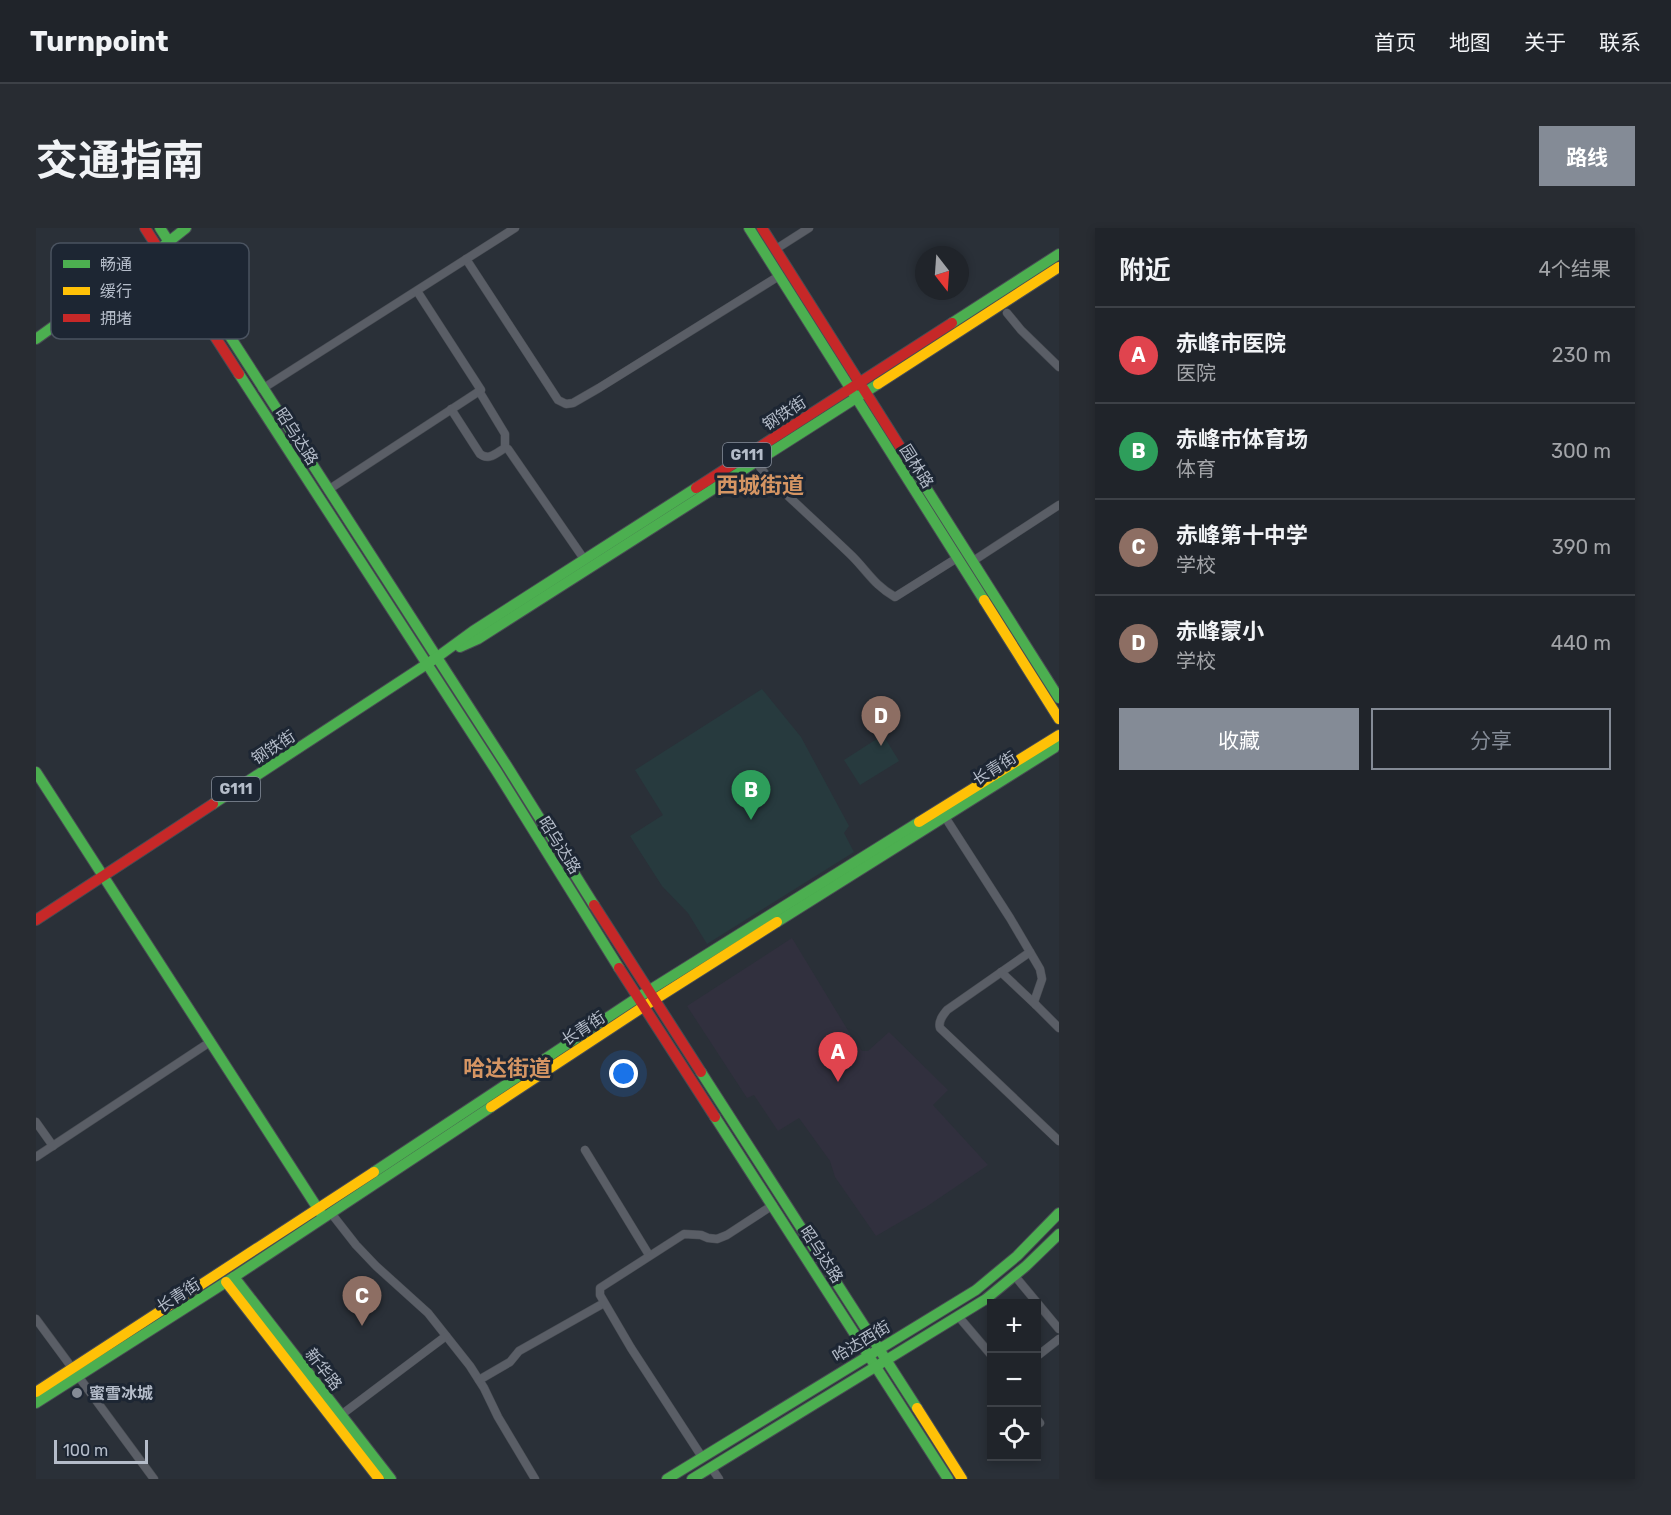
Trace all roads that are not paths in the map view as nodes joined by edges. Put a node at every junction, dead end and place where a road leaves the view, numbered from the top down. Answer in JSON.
{"nodes":[{"id":1,"x":145,"y":228,"type":"edge"},
{"id":2,"x":160,"y":228,"type":"edge"},
{"id":3,"x":186,"y":228,"type":"edge"},
{"id":4,"x":515,"y":228,"type":"edge"},
{"id":5,"x":749,"y":228,"type":"edge"},
{"id":6,"x":762,"y":228,"type":"edge"},
{"id":7,"x":809,"y":228,"type":"edge"},
{"id":8,"x":169,"y":242,"type":"joint"},
{"id":9,"x":155,"y":243,"type":"edge"},
{"id":10,"x":776,"y":249,"type":"junction"},
{"id":11,"x":1059,"y":254,"type":"edge"},
{"id":12,"x":466,"y":259,"type":"junction"},
{"id":13,"x":1059,"y":267,"type":"edge"},
{"id":14,"x":779,"y":276,"type":"junction"},
{"id":15,"x":417,"y":291,"type":"junction"},
{"id":16,"x":1007,"y":313,"type":"dead end"},
{"id":17,"x":51,"y":328,"type":"edge"},
{"id":18,"x":36,"y":339,"type":"edge"},
{"id":19,"x":216,"y":339,"type":"edge"},
{"id":20,"x":230,"y":339,"type":"edge"},
{"id":21,"x":1059,"y":367,"type":"edge"},
{"id":22,"x":855,"y":385,"type":"junction"},
{"id":23,"x":262,"y":389,"type":"junction"},
{"id":24,"x":479,"y":391,"type":"junction"},
{"id":25,"x":861,"y":395,"type":"junction"},
{"id":26,"x":451,"y":409,"type":"junction"},
{"id":27,"x":505,"y":448,"type":"junction"},
{"id":28,"x":756,"y":462,"type":"junction"},
{"id":29,"x":328,"y":490,"type":"junction"},
{"id":30,"x":1059,"y":505,"type":"edge"},
{"id":31,"x":957,"y":558,"type":"junction"},
{"id":32,"x":584,"y":559,"type":"junction"},
{"id":33,"x":973,"y":561,"type":"junction"},
{"id":34,"x":436,"y":658,"type":"junction"},
{"id":35,"x":426,"y":664,"type":"junction"},
{"id":36,"x":1059,"y":698,"type":"edge"},
{"id":37,"x":1059,"y":719,"type":"edge"},
{"id":38,"x":1059,"y":735,"type":"edge"},
{"id":39,"x":1059,"y":741,"type":"edge"},
{"id":40,"x":36,"y":772,"type":"edge"},
{"id":41,"x":945,"y":817,"type":"junction"},
{"id":42,"x":103,"y":876,"type":"junction"},
{"id":43,"x":36,"y":920,"type":"edge"},
{"id":44,"x":1030,"y":952,"type":"junction"},
{"id":45,"x":1001,"y":972,"type":"junction"},
{"id":46,"x":651,"y":996,"type":"junction"},
{"id":47,"x":640,"y":1003,"type":"junction"},
{"id":48,"x":1036,"y":1005,"type":"junction"},
{"id":49,"x":1059,"y":1028,"type":"edge"},
{"id":50,"x":210,"y":1042,"type":"junction"},
{"id":51,"x":36,"y":1122,"type":"edge"},
{"id":52,"x":1059,"y":1141,"type":"edge"},
{"id":53,"x":53,"y":1146,"type":"junction"},
{"id":54,"x":585,"y":1150,"type":"dead end"},
{"id":55,"x":36,"y":1157,"type":"edge"},
{"id":56,"x":773,"y":1205,"type":"junction"},
{"id":57,"x":324,"y":1213,"type":"junction"},
{"id":58,"x":1059,"y":1213,"type":"edge"},
{"id":59,"x":1059,"y":1234,"type":"edge"},
{"id":60,"x":649,"y":1255,"type":"junction"},
{"id":61,"x":1014,"y":1275,"type":"junction"},
{"id":62,"x":230,"y":1279,"type":"junction"},
{"id":63,"x":604,"y":1303,"type":"junction"},
{"id":64,"x":958,"y":1316,"type":"junction"},
{"id":65,"x":36,"y":1319,"type":"edge"},
{"id":66,"x":1059,"y":1329,"type":"edge"},
{"id":67,"x":446,"y":1336,"type":"junction"},
{"id":68,"x":1059,"y":1339,"type":"edge"},
{"id":69,"x":879,"y":1348,"type":"junction"},
{"id":70,"x":989,"y":1353,"type":"edge"},
{"id":71,"x":1041,"y":1353,"type":"edge"},
{"id":72,"x":868,"y":1354,"type":"junction"},
{"id":73,"x":886,"y":1360,"type":"junction"},
{"id":74,"x":876,"y":1366,"type":"junction"},
{"id":75,"x":76,"y":1372,"type":"junction"},
{"id":76,"x":479,"y":1380,"type":"junction"},
{"id":77,"x":36,"y":1392,"type":"edge"},
{"id":78,"x":36,"y":1404,"type":"edge"},
{"id":79,"x":341,"y":1415,"type":"junction"},
{"id":80,"x":702,"y":1457,"type":"junction"},
{"id":81,"x":711,"y":1467,"type":"junction"},
{"id":82,"x":154,"y":1479,"type":"edge"},
{"id":83,"x":378,"y":1479,"type":"edge"},
{"id":84,"x":391,"y":1479,"type":"edge"},
{"id":85,"x":535,"y":1479,"type":"edge"},
{"id":86,"x":667,"y":1479,"type":"edge"},
{"id":87,"x":692,"y":1479,"type":"edge"},
{"id":88,"x":719,"y":1479,"type":"edge"},
{"id":89,"x":948,"y":1479,"type":"edge"},
{"id":90,"x":962,"y":1479,"type":"edge"}],
"edges":[{"from":1,"to":9,"type":"main road","name":"昭乌达路"},
{"from":2,"to":8,"type":"main road","name":"昭乌达路"},
{"from":3,"to":8,"type":"main road"},
{"from":4,"to":12,"type":"street"},
{"from":5,"to":14,"type":"main road","name":"园林路"},
{"from":6,"to":10,"type":"main road","name":"园林路"},
{"from":7,"to":10,"type":"street"},
{"from":10,"to":22,"type":"main road","name":"园林路"},
{"from":11,"to":22,"type":"main road","name":"钢铁街","number":"G111"},
{"from":12,"to":14,"type":"street"},
{"from":12,"to":15,"type":"street"},
{"from":13,"to":25,"type":"main road","name":"钢铁街"},
{"from":14,"to":22,"type":"main road","name":"园林路"},
{"from":15,"to":23,"type":"street"},
{"from":15,"to":24,"type":"street"},
{"from":16,"to":21,"type":"street"},
{"from":17,"to":18,"type":"main road"},
{"from":19,"to":35,"type":"main road","name":"昭乌达路"},
{"from":20,"to":23,"type":"main road","name":"昭乌达路"},
{"from":22,"to":25,"type":"main road","name":"园林路"},
{"from":22,"to":32,"type":"main road","name":"钢铁街","number":"G111"},
{"from":23,"to":29,"type":"main road","name":"昭乌达路"},
{"from":24,"to":26,"type":"street"},
{"from":24,"to":27,"type":"street"},
{"from":25,"to":28,"type":"main road","name":"钢铁街"},
{"from":25,"to":31,"type":"main road","name":"园林路"},
{"from":25,"to":33,"type":"main road","name":"园林路"},
{"from":26,"to":27,"type":"street"},
{"from":26,"to":29,"type":"street"},
{"from":27,"to":32,"type":"street"},
{"from":28,"to":31,"type":"street"},
{"from":28,"to":34,"type":"main road","name":"钢铁街"},
{"from":29,"to":34,"type":"main road","name":"昭乌达路"},
{"from":30,"to":33,"type":"street"},
{"from":31,"to":37,"type":"main road","name":"园林路"},
{"from":32,"to":34,"type":"main road","name":"钢铁街","number":"G111"},
{"from":33,"to":36,"type":"main road","name":"园林路"},
{"from":34,"to":35,"type":"main road","name":"钢铁街","number":"G111"},
{"from":34,"to":46,"type":"main road","name":"昭乌达路"},
{"from":35,"to":42,"type":"main road","name":"钢铁街","number":"G111"},
{"from":35,"to":47,"type":"main road","name":"昭乌达路"},
{"from":38,"to":46,"type":"main road","name":"长青街"},
{"from":39,"to":41,"type":"main road","name":"长青街"},
{"from":40,"to":42,"type":"main road"},
{"from":41,"to":44,"type":"street"},
{"from":41,"to":46,"type":"main road","name":"长青街"},
{"from":42,"to":43,"type":"main road","name":"钢铁街","number":"G111"},
{"from":42,"to":50,"type":"main road"},
{"from":44,"to":45,"type":"street"},
{"from":44,"to":48,"type":"street"},
{"from":45,"to":48,"type":"street"},
{"from":45,"to":52,"type":"street"},
{"from":46,"to":47,"type":"main road","name":"长青街"},
{"from":46,"to":69,"type":"main road","name":"昭乌达路"},
{"from":47,"to":56,"type":"main road","name":"昭乌达路"},
{"from":47,"to":57,"type":"main road","name":"长青街"},
{"from":48,"to":49,"type":"street"},
{"from":50,"to":53,"type":"street"},
{"from":50,"to":57,"type":"main road"},
{"from":51,"to":53,"type":"street"},
{"from":53,"to":55,"type":"street"},
{"from":54,"to":60,"type":"street"},
{"from":56,"to":60,"type":"street"},
{"from":56,"to":72,"type":"main road","name":"昭乌达路"},
{"from":57,"to":62,"type":"main road","name":"长青街"},
{"from":57,"to":67,"type":"street"},
{"from":57,"to":75,"type":"main road","name":"长青街"},
{"from":58,"to":69,"type":"main road","name":"哈达西街"},
{"from":59,"to":61,"type":"main road","name":"哈达西街"},
{"from":60,"to":63,"type":"street"},
{"from":61,"to":64,"type":"main road","name":"哈达西街"},
{"from":61,"to":66,"type":"street"},
{"from":62,"to":75,"type":"main road","name":"长青街"},
{"from":62,"to":79,"type":"main road","name":"新华路"},
{"from":62,"to":83,"type":"main road","name":"新华路"},
{"from":63,"to":76,"type":"street"},
{"from":63,"to":80,"type":"street"},
{"from":64,"to":70,"type":"street"},
{"from":64,"to":73,"type":"main road","name":"哈达西街"},
{"from":65,"to":75,"type":"street"},
{"from":67,"to":76,"type":"street"},
{"from":67,"to":79,"type":"street"},
{"from":68,"to":71,"type":"street"},
{"from":69,"to":72,"type":"main road","name":"哈达西街"},
{"from":69,"to":73,"type":"main road","name":"昭乌达路"},
{"from":72,"to":74,"type":"main road","name":"昭乌达路"},
{"from":72,"to":80,"type":"main road","name":"哈达西街"},
{"from":73,"to":74,"type":"main road","name":"哈达西街"},
{"from":73,"to":90,"type":"main road","name":"昭乌达路"},
{"from":74,"to":81,"type":"main road","name":"哈达西街"},
{"from":74,"to":89,"type":"main road","name":"昭乌达路"},
{"from":75,"to":77,"type":"main road","name":"长青街"},
{"from":75,"to":78,"type":"main road","name":"长青街"},
{"from":75,"to":82,"type":"street"},
{"from":76,"to":85,"type":"street"},
{"from":79,"to":84,"type":"main road","name":"新华路"},
{"from":80,"to":86,"type":"main road","name":"哈达西街"},
{"from":81,"to":87,"type":"main road","name":"哈达西街"},
{"from":81,"to":88,"type":"street"}]}
